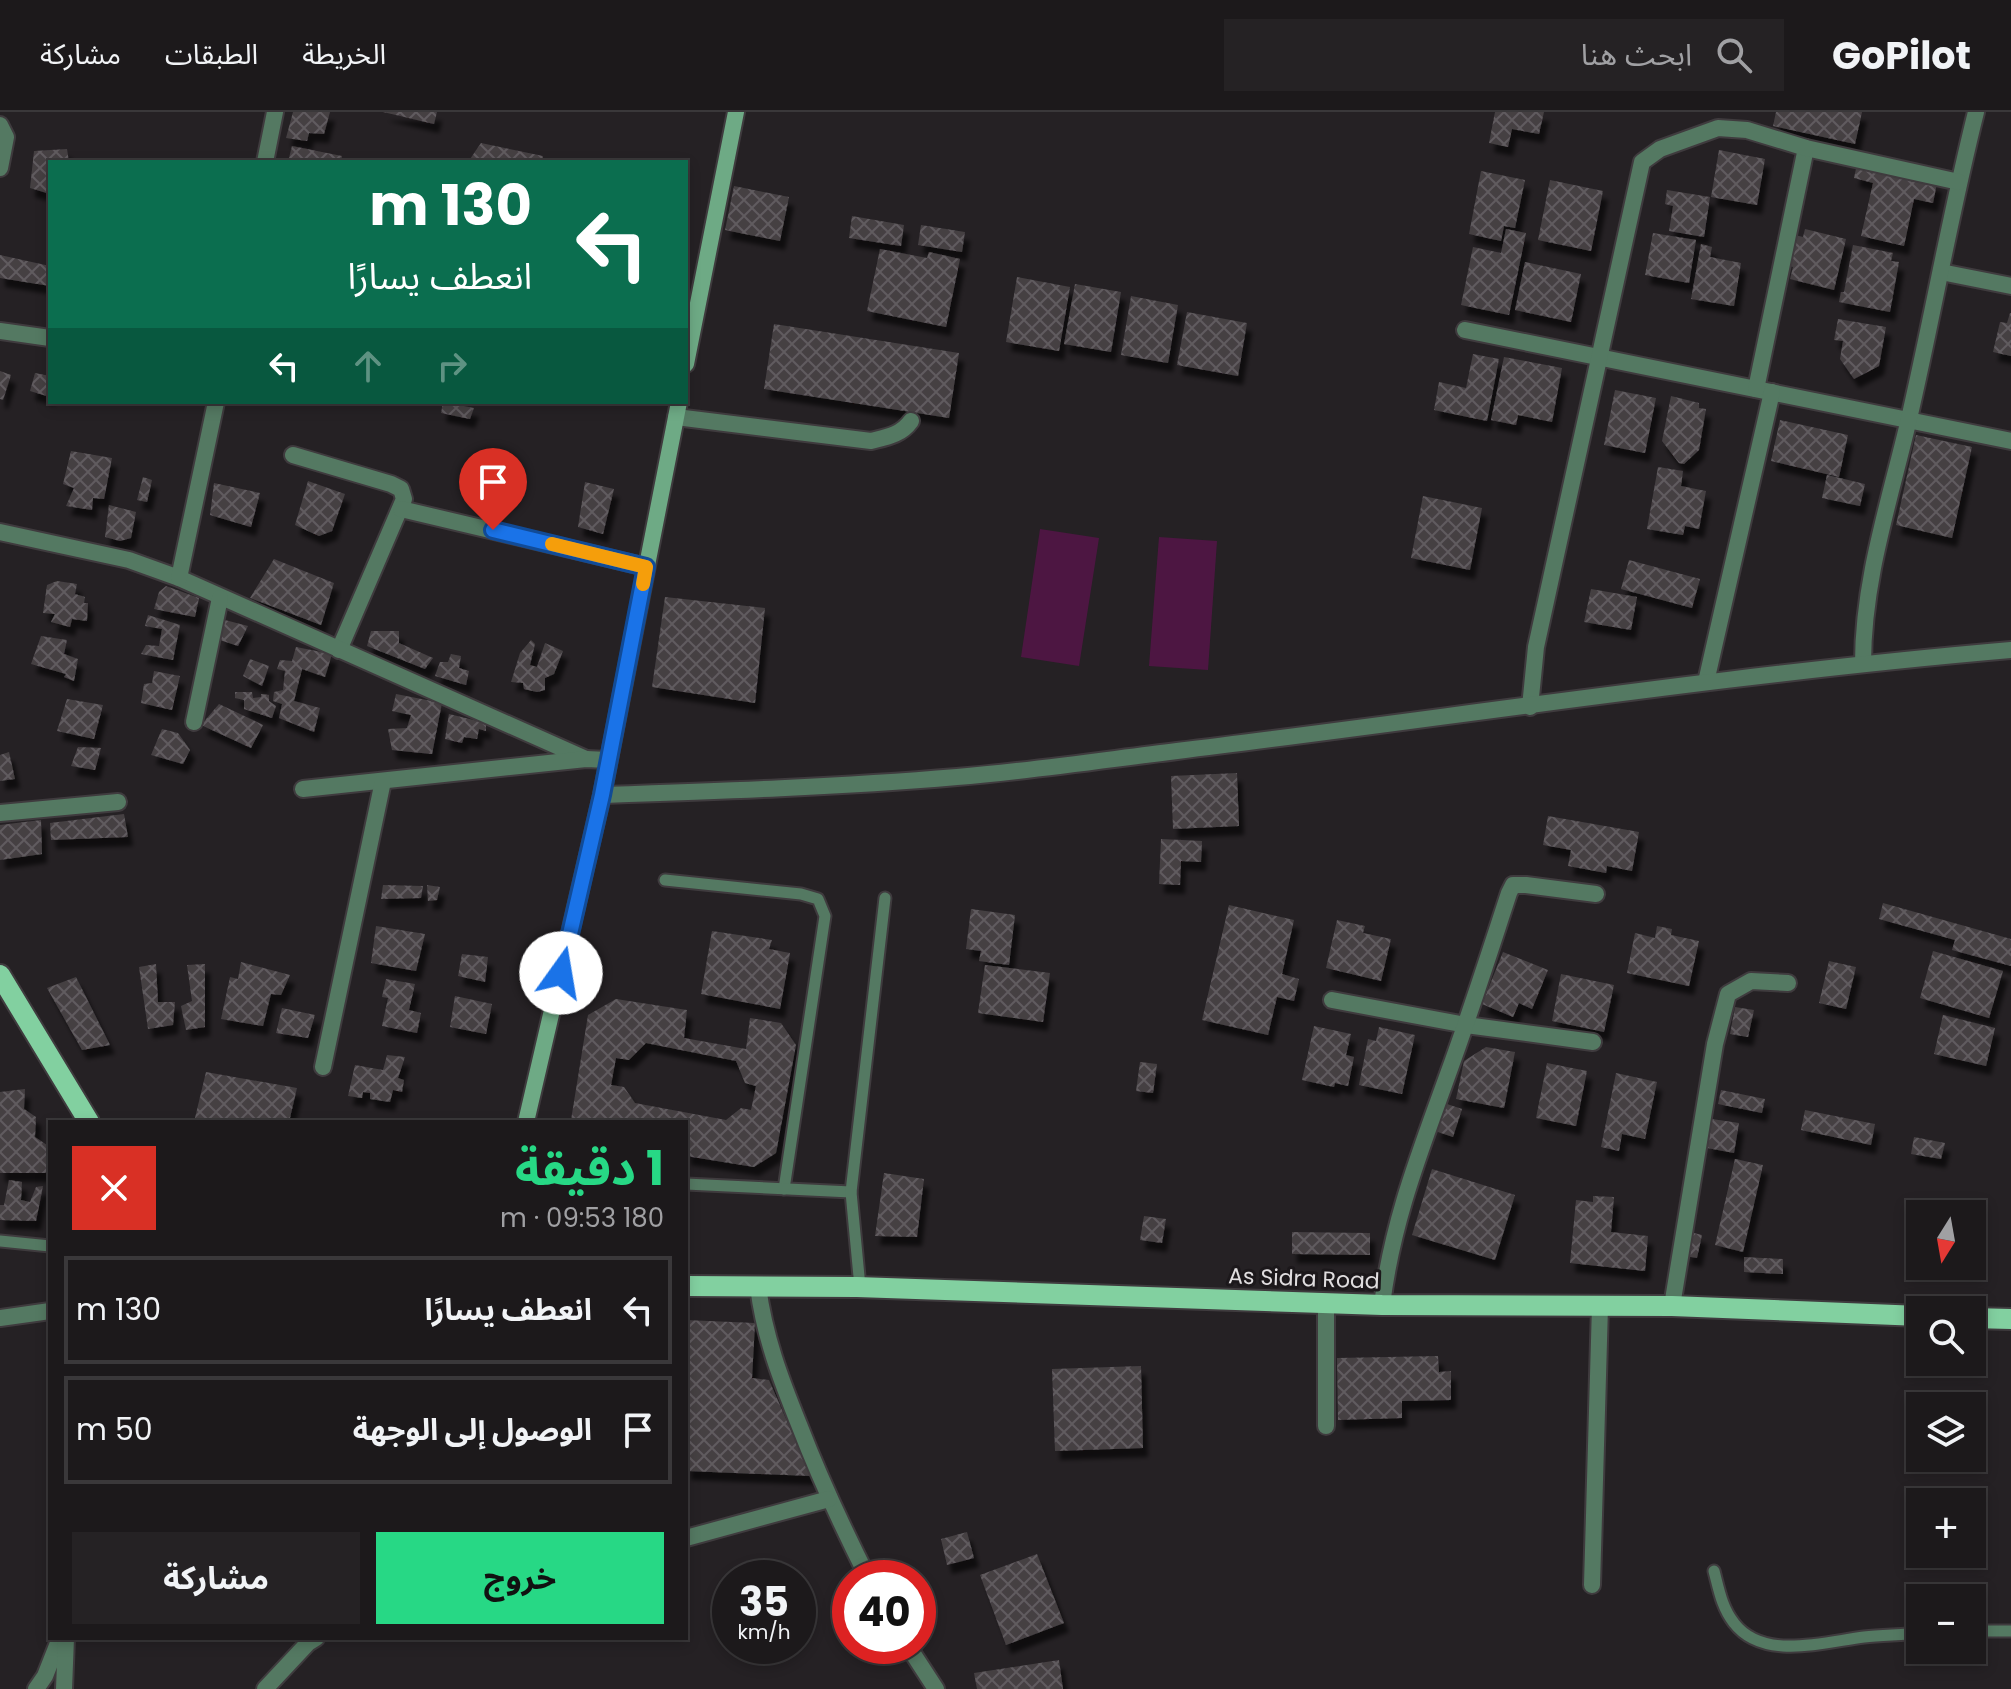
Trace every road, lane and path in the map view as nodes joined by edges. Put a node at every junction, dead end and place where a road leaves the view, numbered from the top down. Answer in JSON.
{"nodes":[{"id":1,"x":275,"y":112,"type":"edge"},
{"id":2,"x":736,"y":112,"type":"edge"},
{"id":3,"x":1976,"y":112,"type":"edge"},
{"id":4,"x":0,"y":125,"type":"edge"},
{"id":5,"x":1806,"y":148,"type":"junction"},
{"id":6,"x":265,"y":160,"type":"edge"},
{"id":7,"x":0,"y":168,"type":"edge"},
{"id":8,"x":1959,"y":182,"type":"junction"},
{"id":9,"x":1941,"y":272,"type":"junction"},
{"id":10,"x":2011,"y":286,"type":"edge"},
{"id":11,"x":1465,"y":330,"type":"dead end"},
{"id":12,"x":0,"y":331,"type":"edge"},
{"id":13,"x":48,"y":338,"type":"edge"},
{"id":14,"x":688,"y":354,"type":"edge"},
{"id":15,"x":1601,"y":357,"type":"junction"},
{"id":16,"x":1764,"y":390,"type":"junction"},
{"id":17,"x":216,"y":404,"type":"edge"},
{"id":18,"x":677,"y":410,"type":"edge"},
{"id":19,"x":911,"y":421,"type":"dead end"},
{"id":20,"x":1908,"y":421,"type":"junction"},
{"id":21,"x":2011,"y":441,"type":"edge"},
{"id":22,"x":293,"y":455,"type":"dead end"},
{"id":23,"x":401,"y":509,"type":"junction"},
{"id":24,"x":0,"y":532,"type":"edge"},
{"id":25,"x":646,"y":567,"type":"junction"},
{"id":26,"x":179,"y":578,"type":"junction"},
{"id":27,"x":220,"y":598,"type":"junction"},
{"id":28,"x":339,"y":650,"type":"junction"},
{"id":29,"x":2011,"y":650,"type":"edge"},
{"id":30,"x":1863,"y":663,"type":"junction"},
{"id":31,"x":1706,"y":682,"type":"junction"},
{"id":32,"x":1530,"y":707,"type":"junction"},
{"id":33,"x":194,"y":722,"type":"dead end"},
{"id":34,"x":586,"y":759,"type":"junction"},
{"id":35,"x":608,"y":760,"type":"junction"},
{"id":36,"x":383,"y":781,"type":"junction"},
{"id":37,"x":303,"y":789,"type":"dead end"},
{"id":38,"x":602,"y":795,"type":"junction"},
{"id":39,"x":118,"y":802,"type":"dead end"},
{"id":40,"x":0,"y":813,"type":"edge"},
{"id":41,"x":665,"y":880,"type":"dead end"},
{"id":42,"x":1596,"y":894,"type":"dead end"},
{"id":43,"x":885,"y":898,"type":"dead end"},
{"id":44,"x":0,"y":975,"type":"edge"},
{"id":45,"x":1788,"y":983,"type":"dead end"},
{"id":46,"x":1332,"y":1000,"type":"dead end"},
{"id":47,"x":1466,"y":1025,"type":"junction"},
{"id":48,"x":1593,"y":1042,"type":"dead end"},
{"id":49,"x":323,"y":1067,"type":"dead end"},
{"id":50,"x":88,"y":1120,"type":"edge"},
{"id":51,"x":526,"y":1120,"type":"edge"},
{"id":52,"x":688,"y":1184,"type":"edge"},
{"id":53,"x":784,"y":1189,"type":"junction"},
{"id":54,"x":851,"y":1192,"type":"junction"},
{"id":55,"x":0,"y":1241,"type":"edge"},
{"id":56,"x":48,"y":1246,"type":"edge"},
{"id":57,"x":688,"y":1286,"type":"edge"},
{"id":58,"x":758,"y":1286,"type":"junction"},
{"id":59,"x":860,"y":1287,"type":"junction"},
{"id":60,"x":1326,"y":1303,"type":"junction"},
{"id":61,"x":1382,"y":1305,"type":"junction"},
{"id":62,"x":1600,"y":1306,"type":"junction"},
{"id":63,"x":1672,"y":1306,"type":"junction"},
{"id":64,"x":48,"y":1311,"type":"edge"},
{"id":65,"x":1906,"y":1315,"type":"edge"},
{"id":66,"x":0,"y":1318,"type":"edge"},
{"id":67,"x":1986,"y":1318,"type":"edge"},
{"id":68,"x":2011,"y":1319,"type":"edge"},
{"id":69,"x":1326,"y":1426,"type":"dead end"},
{"id":70,"x":829,"y":1499,"type":"junction"},
{"id":71,"x":688,"y":1537,"type":"edge"},
{"id":72,"x":859,"y":1560,"type":"edge"},
{"id":73,"x":1714,"y":1571,"type":"dead end"},
{"id":74,"x":1592,"y":1585,"type":"dead end"},
{"id":75,"x":1986,"y":1631,"type":"edge"},
{"id":76,"x":2011,"y":1631,"type":"edge"},
{"id":77,"x":1906,"y":1634,"type":"edge"},
{"id":78,"x":59,"y":1640,"type":"edge"},
{"id":79,"x":66,"y":1640,"type":"edge"},
{"id":80,"x":313,"y":1640,"type":"edge"},
{"id":81,"x":920,"y":1664,"type":"edge"},
{"id":82,"x":36,"y":1689,"type":"edge"},
{"id":83,"x":64,"y":1689,"type":"edge"},
{"id":84,"x":265,"y":1689,"type":"edge"},
{"id":85,"x":936,"y":1689,"type":"edge"}],
"edges":[{"from":1,"to":6,"type":"street"},
{"from":2,"to":14,"type":"street"},
{"from":3,"to":8,"type":"street"},
{"from":4,"to":7,"type":"street"},
{"from":5,"to":8,"type":"street"},
{"from":5,"to":15,"type":"street"},
{"from":5,"to":16,"type":"street"},
{"from":8,"to":9,"type":"street"},
{"from":9,"to":10,"type":"street"},
{"from":9,"to":20,"type":"street"},
{"from":11,"to":15,"type":"street"},
{"from":12,"to":13,"type":"street"},
{"from":15,"to":16,"type":"street"},
{"from":15,"to":32,"type":"street"},
{"from":16,"to":20,"type":"street"},
{"from":16,"to":31,"type":"street"},
{"from":17,"to":26,"type":"street"},
{"from":18,"to":19,"type":"street"},
{"from":18,"to":25,"type":"street"},
{"from":20,"to":21,"type":"street"},
{"from":20,"to":30,"type":"street"},
{"from":22,"to":23,"type":"street"},
{"from":23,"to":25,"type":"street"},
{"from":23,"to":28,"type":"street"},
{"from":24,"to":26,"type":"street"},
{"from":25,"to":35,"type":"street"},
{"from":26,"to":27,"type":"street"},
{"from":27,"to":28,"type":"street"},
{"from":27,"to":33,"type":"street"},
{"from":28,"to":34,"type":"street"},
{"from":29,"to":30,"type":"street"},
{"from":30,"to":31,"type":"street"},
{"from":31,"to":32,"type":"street"},
{"from":32,"to":38,"type":"street"},
{"from":34,"to":35,"type":"street"},
{"from":34,"to":36,"type":"street"},
{"from":35,"to":38,"type":"street"},
{"from":36,"to":37,"type":"street"},
{"from":36,"to":49,"type":"street"},
{"from":38,"to":51,"type":"street"},
{"from":39,"to":40,"type":"street"},
{"from":41,"to":53,"type":"lane"},
{"from":42,"to":47,"type":"street"},
{"from":43,"to":54,"type":"lane"},
{"from":44,"to":50,"type":"main road"},
{"from":45,"to":63,"type":"street"},
{"from":46,"to":47,"type":"street"},
{"from":47,"to":48,"type":"street"},
{"from":47,"to":61,"type":"street"},
{"from":52,"to":53,"type":"lane"},
{"from":53,"to":54,"type":"lane"},
{"from":54,"to":59,"type":"lane"},
{"from":55,"to":56,"type":"lane"},
{"from":57,"to":58,"type":"main road","name":"As Sidra Road"},
{"from":58,"to":59,"type":"main road","name":"As Sidra Road"},
{"from":58,"to":70,"type":"street"},
{"from":59,"to":60,"type":"main road","name":"As Sidra Road"},
{"from":60,"to":61,"type":"main road","name":"As Sidra Road"},
{"from":60,"to":69,"type":"street"},
{"from":61,"to":62,"type":"main road","name":"As Sidra Road"},
{"from":62,"to":63,"type":"main road","name":"As Sidra Road"},
{"from":62,"to":74,"type":"street"},
{"from":63,"to":65,"type":"main road","name":"As Sidra Road"},
{"from":64,"to":66,"type":"street"},
{"from":67,"to":68,"type":"main road"},
{"from":70,"to":71,"type":"street"},
{"from":70,"to":72,"type":"street"},
{"from":73,"to":77,"type":"lane"},
{"from":75,"to":76,"type":"lane"},
{"from":78,"to":82,"type":"street"},
{"from":79,"to":83,"type":"street"},
{"from":80,"to":84,"type":"street"},
{"from":81,"to":85,"type":"street"}]}
